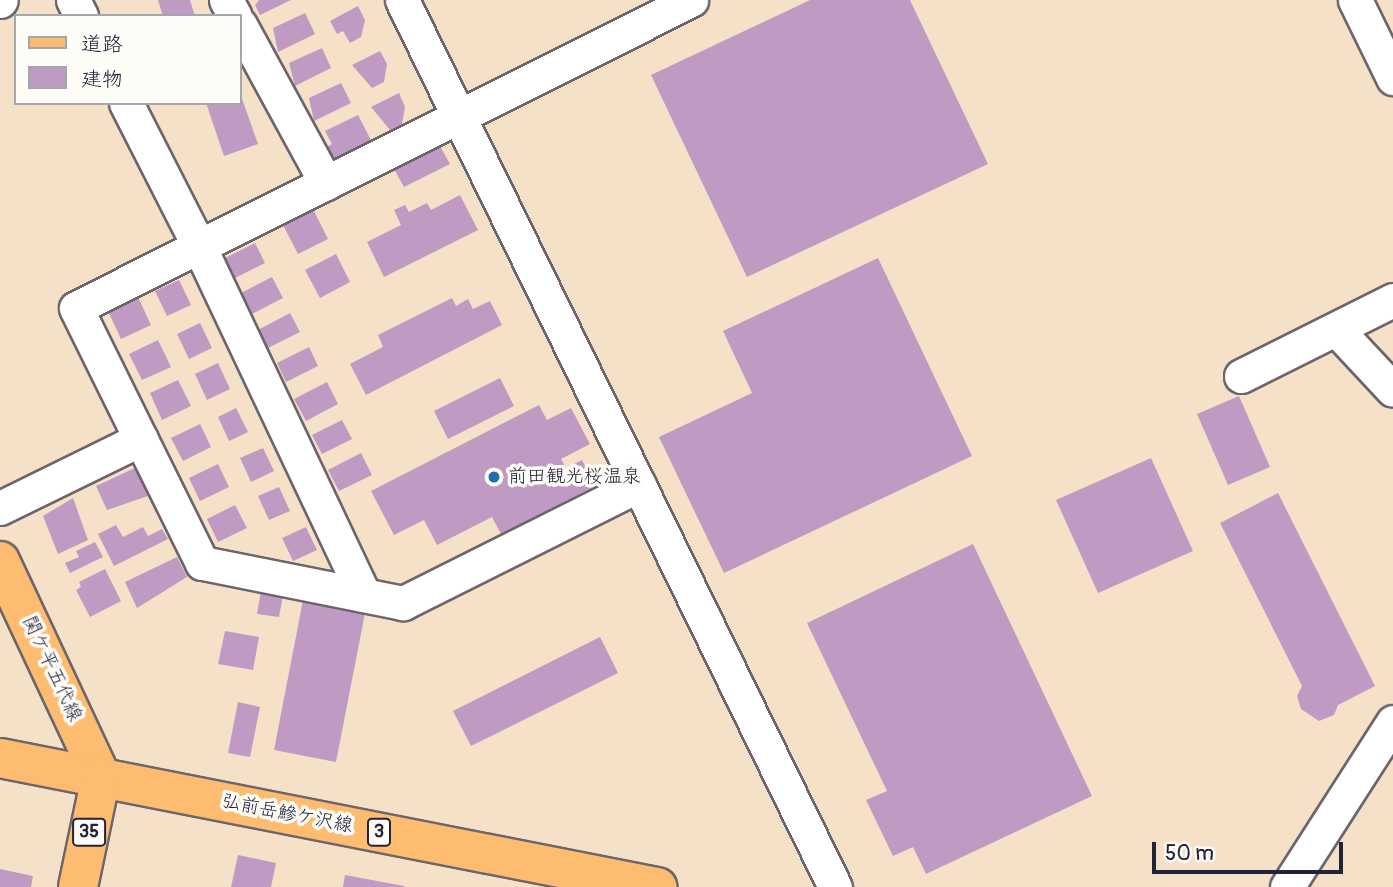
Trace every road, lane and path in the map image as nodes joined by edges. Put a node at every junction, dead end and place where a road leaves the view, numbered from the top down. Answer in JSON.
{"nodes":[{"id":1,"x":401,"y":0,"type":"edge"},
{"id":2,"x":691,"y":0,"type":"edge"},
{"id":3,"x":1355,"y":0,"type":"edge"},
{"id":4,"x":242,"y":29,"type":"edge"},
{"id":5,"x":1393,"y":78,"type":"edge"},
{"id":6,"x":127,"y":105,"type":"edge"},
{"id":7,"x":460,"y":118,"type":"junction"},
{"id":8,"x":326,"y":183,"type":"junction"},
{"id":9,"x":199,"y":246,"type":"junction"},
{"id":10,"x":1393,"y":300,"type":"edge"},
{"id":11,"x":1336,"y":328,"type":"junction"},
{"id":12,"x":1241,"y":376,"type":"dead end"},
{"id":13,"x":1393,"y":390,"type":"edge"},
{"id":14,"x":141,"y":439,"type":"junction"},
{"id":15,"x":639,"y":485,"type":"junction"},
{"id":16,"x":0,"y":509,"type":"edge"},
{"id":17,"x":0,"y":561,"type":"edge"},
{"id":18,"x":364,"y":595,"type":"junction"},
{"id":19,"x":1393,"y":722,"type":"edge"},
{"id":20,"x":0,"y":758,"type":"edge"},
{"id":21,"x":101,"y":777,"type":"junction"},
{"id":22,"x":78,"y":887,"type":"edge"},
{"id":23,"x":657,"y":887,"type":"edge"},
{"id":24,"x":835,"y":887,"type":"edge"},
{"id":25,"x":1287,"y":887,"type":"edge"}],
"edges":[{"from":1,"to":7,"type":"street"},
{"from":2,"to":7,"type":"street"},
{"from":3,"to":5,"type":"street"},
{"from":4,"to":8,"type":"street"},
{"from":6,"to":9,"type":"street"},
{"from":7,"to":8,"type":"street"},
{"from":7,"to":15,"type":"street"},
{"from":8,"to":9,"type":"street"},
{"from":9,"to":14,"type":"street"},
{"from":9,"to":18,"type":"street"},
{"from":10,"to":11,"type":"street"},
{"from":11,"to":12,"type":"street"},
{"from":11,"to":13,"type":"street"},
{"from":14,"to":16,"type":"street"},
{"from":14,"to":18,"type":"street"},
{"from":15,"to":18,"type":"street"},
{"from":15,"to":24,"type":"street"},
{"from":17,"to":21,"type":"main road","name":"関ケ平五代線"},
{"from":19,"to":25,"type":"street"},
{"from":20,"to":21,"type":"main road","name":"弘前岳鰺ケ沢線","number":"3"},
{"from":21,"to":22,"type":"main road","number":"35"},
{"from":21,"to":23,"type":"main road","name":"弘前岳鰺ケ沢線","number":"3"}]}
